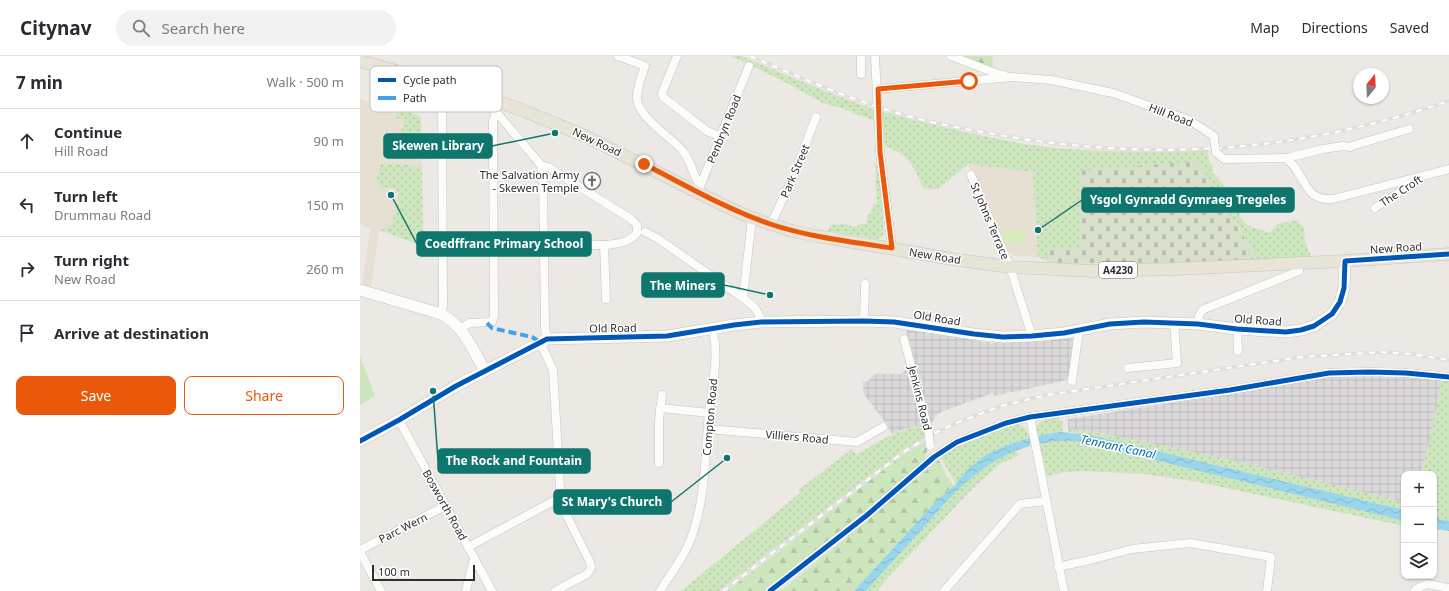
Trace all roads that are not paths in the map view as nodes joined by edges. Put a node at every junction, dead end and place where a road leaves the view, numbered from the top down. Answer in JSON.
{"nodes":[{"id":1,"x":618,"y":56,"type":"edge"},
{"id":2,"x":676,"y":56,"type":"edge"},
{"id":3,"x":861,"y":56,"type":"edge"},
{"id":4,"x":875,"y":56,"type":"edge"},
{"id":5,"x":951,"y":56,"type":"edge"},
{"id":6,"x":360,"y":60,"type":"edge"},
{"id":7,"x":381,"y":66,"type":"edge"},
{"id":8,"x":749,"y":66,"type":"dead end"},
{"id":9,"x":862,"y":74,"type":"dead end"},
{"id":10,"x":1012,"y":77,"type":"junction"},
{"id":11,"x":878,"y":89,"type":"junction"},
{"id":12,"x":502,"y":104,"type":"edge"},
{"id":13,"x":442,"y":112,"type":"edge"},
{"id":14,"x":497,"y":113,"type":"joint"},
{"id":15,"x":816,"y":117,"type":"dead end"},
{"id":16,"x":1409,"y":129,"type":"dead end"},
{"id":17,"x":721,"y":137,"type":"junction"},
{"id":18,"x":1287,"y":158,"type":"junction"},
{"id":19,"x":541,"y":165,"type":"junction"},
{"id":20,"x":1449,"y":169,"type":"edge"},
{"id":21,"x":1427,"y":174,"type":"junction"},
{"id":22,"x":971,"y":175,"type":"dead end"},
{"id":23,"x":699,"y":189,"type":"junction"},
{"id":24,"x":1375,"y":208,"type":"dead end"},
{"id":25,"x":752,"y":218,"type":"junction"},
{"id":26,"x":771,"y":224,"type":"junction"},
{"id":27,"x":645,"y":232,"type":"dead end"},
{"id":28,"x":584,"y":245,"type":"dead end"},
{"id":29,"x":604,"y":245,"type":"junction"},
{"id":30,"x":892,"y":248,"type":"junction"},
{"id":31,"x":1449,"y":254,"type":"edge"},
{"id":32,"x":1345,"y":261,"type":"junction"},
{"id":33,"x":1010,"y":267,"type":"junction"},
{"id":34,"x":1299,"y":271,"type":"dead end"},
{"id":35,"x":865,"y":284,"type":"dead end"},
{"id":36,"x":360,"y":290,"type":"edge"},
{"id":37,"x":606,"y":298,"type":"dead end"},
{"id":38,"x":743,"y":298,"type":"junction"},
{"id":39,"x":441,"y":314,"type":"junction"},
{"id":40,"x":864,"y":320,"type":"junction"},
{"id":41,"x":761,"y":322,"type":"junction"},
{"id":42,"x":1174,"y":322,"type":"junction"},
{"id":43,"x":1198,"y":324,"type":"junction"},
{"id":44,"x":461,"y":329,"type":"junction"},
{"id":45,"x":712,"y":329,"type":"junction"},
{"id":46,"x":1237,"y":329,"type":"junction"},
{"id":47,"x":1079,"y":330,"type":"junction"},
{"id":48,"x":1032,"y":336,"type":"junction"},
{"id":49,"x":904,"y":339,"type":"dead end"},
{"id":50,"x":544,"y":341,"type":"junction"},
{"id":51,"x":1238,"y":351,"type":"dead end"},
{"id":52,"x":1128,"y":368,"type":"dead end"},
{"id":53,"x":485,"y":371,"type":"junction"},
{"id":54,"x":1449,"y":377,"type":"edge"},
{"id":55,"x":1072,"y":381,"type":"dead end"},
{"id":56,"x":662,"y":396,"type":"dead end"},
{"id":57,"x":660,"y":408,"type":"junction"},
{"id":58,"x":709,"y":413,"type":"junction"},
{"id":59,"x":1030,"y":417,"type":"junction"},
{"id":60,"x":398,"y":420,"type":"junction"},
{"id":61,"x":883,"y":427,"type":"dead end"},
{"id":62,"x":708,"y":429,"type":"junction"},
{"id":63,"x":360,"y":440,"type":"edge"},
{"id":64,"x":934,"y":457,"type":"junction"},
{"id":65,"x":659,"y":463,"type":"dead end"},
{"id":66,"x":561,"y":497,"type":"junction"},
{"id":67,"x":1045,"y":501,"type":"junction"},
{"id":68,"x":445,"y":506,"type":"junction"},
{"id":69,"x":468,"y":547,"type":"junction"},
{"id":70,"x":360,"y":551,"type":"edge"},
{"id":71,"x":474,"y":559,"type":"junction"},
{"id":72,"x":1058,"y":567,"type":"junction"},
{"id":73,"x":1449,"y":588,"type":"edge"},
{"id":74,"x":381,"y":591,"type":"edge"},
{"id":75,"x":466,"y":591,"type":"edge"},
{"id":76,"x":492,"y":591,"type":"edge"},
{"id":77,"x":555,"y":591,"type":"edge"},
{"id":78,"x":660,"y":591,"type":"edge"},
{"id":79,"x":770,"y":591,"type":"edge"},
{"id":80,"x":944,"y":591,"type":"edge"},
{"id":81,"x":1064,"y":591,"type":"edge"},
{"id":82,"x":1267,"y":591,"type":"edge"},
{"id":83,"x":1415,"y":591,"type":"edge"}],
"edges":[{"from":1,"to":23,"type":"street"},
{"from":2,"to":17,"type":"street"},
{"from":3,"to":9,"type":"street"},
{"from":4,"to":11,"type":"street"},
{"from":5,"to":10,"type":"street"},
{"from":6,"to":7,"type":"main road","name":"New Road","number":"A4230"},
{"from":8,"to":17,"type":"street","name":"Penbryn Road"},
{"from":10,"to":11,"type":"street","name":"Hill Road"},
{"from":10,"to":18,"type":"street","name":"Hill Road","bridge":true},
{"from":11,"to":30,"type":"street"},
{"from":12,"to":23,"type":"main road","name":"New Road","number":"A4230"},
{"from":13,"to":39,"type":"street"},
{"from":14,"to":19,"type":"street"},
{"from":14,"to":44,"type":"street"},
{"from":15,"to":26,"type":"street","name":"Park Street"},
{"from":16,"to":18,"type":"street","name":"Hill Road"},
{"from":17,"to":23,"type":"street","name":"Penbryn Road"},
{"from":18,"to":21,"type":"street"},
{"from":19,"to":29,"type":"street"},
{"from":19,"to":50,"type":"street"},
{"from":20,"to":21,"type":"street"},
{"from":21,"to":24,"type":"street","name":"The Croft"},
{"from":22,"to":33,"type":"street","name":"St Johns Terrace"},
{"from":23,"to":25,"type":"main road","name":"New Road","number":"A4230"},
{"from":25,"to":26,"type":"main road","name":"New Road","number":"A4230"},
{"from":25,"to":38,"type":"street"},
{"from":26,"to":30,"type":"main road","name":"New Road","number":"A4230"},
{"from":27,"to":38,"type":"street"},
{"from":28,"to":29,"type":"street"},
{"from":29,"to":37,"type":"street"},
{"from":30,"to":33,"type":"main road","name":"New Road","number":"A4230"},
{"from":31,"to":32,"type":"main road","name":"New Road","number":"A4230"},
{"from":32,"to":33,"type":"main road","name":"New Road","number":"A4230"},
{"from":32,"to":46,"type":"main road","name":"Old Road"},
{"from":33,"to":48,"type":"street","name":"St Johns Terrace"},
{"from":34,"to":43,"type":"street","name":"Old Road"},
{"from":35,"to":40,"type":"street"},
{"from":36,"to":39,"type":"main road"},
{"from":38,"to":41,"type":"street"},
{"from":39,"to":44,"type":"main road"},
{"from":40,"to":41,"type":"main road","name":"Old Road"},
{"from":40,"to":48,"type":"main road","name":"Old Road"},
{"from":41,"to":45,"type":"main road","name":"Old Road"},
{"from":42,"to":43,"type":"main road","name":"Old Road"},
{"from":42,"to":47,"type":"main road","name":"Old Road"},
{"from":42,"to":52,"type":"street"},
{"from":43,"to":46,"type":"main road","name":"Old Road"},
{"from":44,"to":53,"type":"main road"},
{"from":45,"to":50,"type":"main road","name":"Old Road"},
{"from":45,"to":58,"type":"street","name":"Compton Road"},
{"from":46,"to":51,"type":"street"},
{"from":47,"to":48,"type":"main road","name":"Old Road"},
{"from":47,"to":55,"type":"street"},
{"from":49,"to":64,"type":"street","name":"Jenkins Road","bridge":true},
{"from":50,"to":53,"type":"main road","name":"Old Road"},
{"from":50,"to":66,"type":"street"},
{"from":53,"to":60,"type":"main road","name":"Old Road"},
{"from":54,"to":59,"type":"street"},
{"from":56,"to":57,"type":"street"},
{"from":57,"to":58,"type":"street"},
{"from":57,"to":65,"type":"street"},
{"from":58,"to":62,"type":"street","name":"Compton Road"},
{"from":59,"to":64,"type":"street"},
{"from":59,"to":67,"type":"street"},
{"from":60,"to":63,"type":"main road","name":"Old Road"},
{"from":60,"to":68,"type":"street","name":"Bosworth Road"},
{"from":61,"to":62,"type":"street","name":"Villiers Road"},
{"from":62,"to":78,"type":"street","name":"Compton Road"},
{"from":64,"to":79,"type":"street"},
{"from":66,"to":69,"type":"street"},
{"from":66,"to":77,"type":"street"},
{"from":67,"to":72,"type":"street"},
{"from":67,"to":80,"type":"street"},
{"from":68,"to":69,"type":"street","name":"Bosworth Road"},
{"from":68,"to":70,"type":"street","name":"Parc Wern"},
{"from":69,"to":71,"type":"street","name":"Bosworth Road"},
{"from":70,"to":74,"type":"street"},
{"from":71,"to":75,"type":"street"},
{"from":71,"to":76,"type":"street","name":"Bosworth Road"},
{"from":72,"to":81,"type":"street"},
{"from":72,"to":82,"type":"street"},
{"from":73,"to":83,"type":"street"}]}
